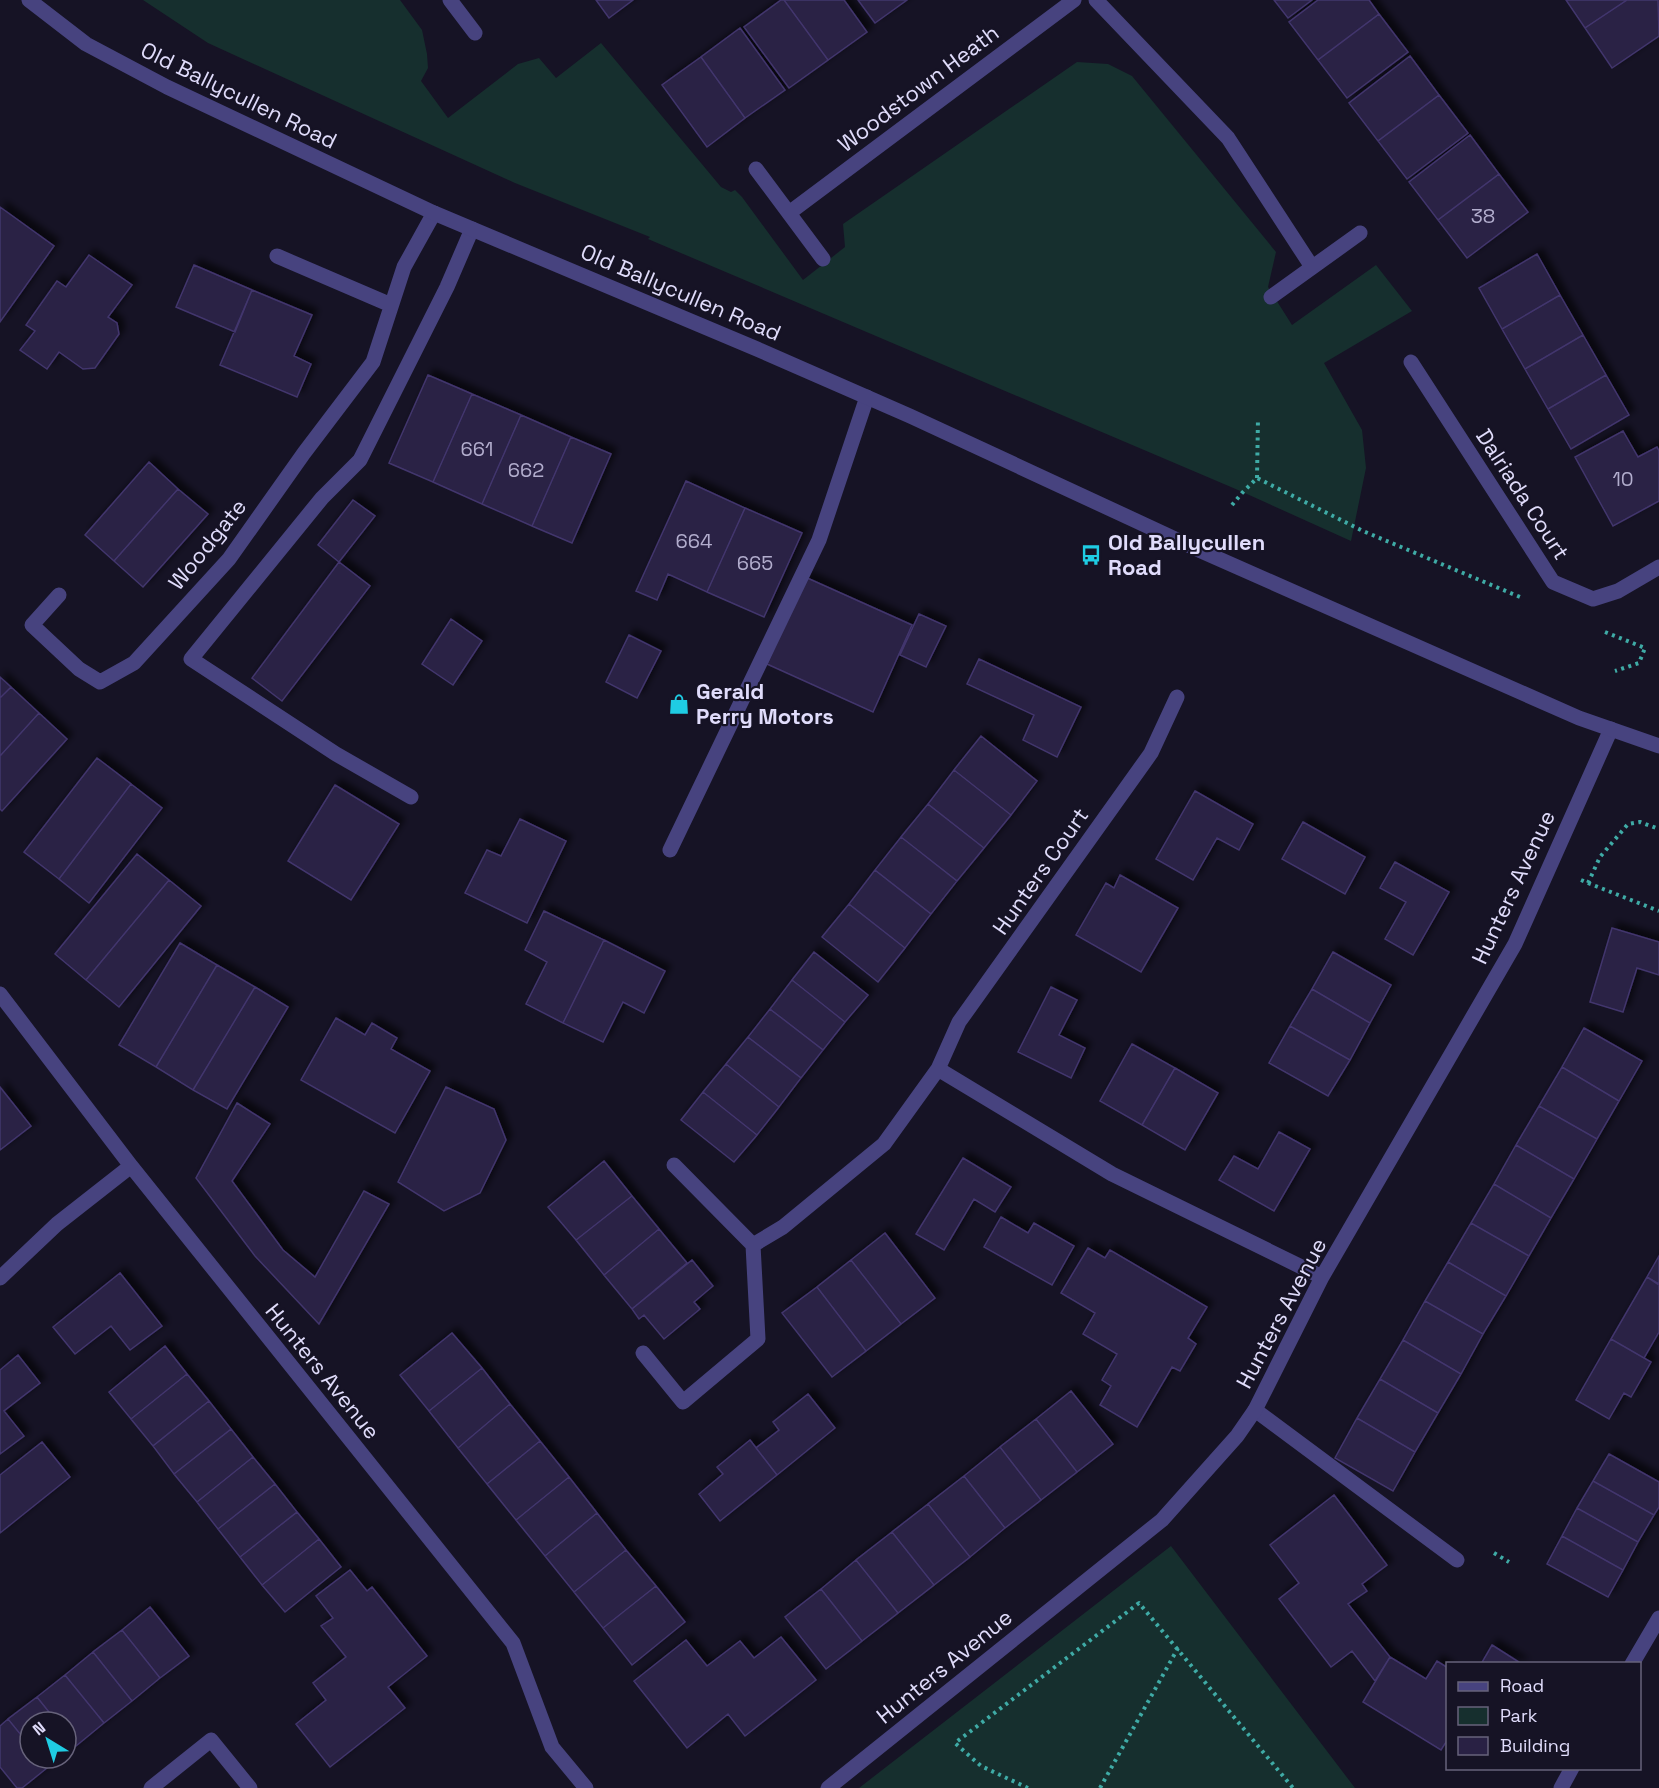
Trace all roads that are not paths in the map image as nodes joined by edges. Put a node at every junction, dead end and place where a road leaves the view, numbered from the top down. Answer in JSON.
{"nodes":[{"id":1,"x":29,"y":0,"type":"edge"},
{"id":2,"x":450,"y":0,"type":"edge"},
{"id":3,"x":1074,"y":0,"type":"edge"},
{"id":4,"x":1096,"y":0,"type":"edge"},
{"id":5,"x":475,"y":33,"type":"dead end"},
{"id":6,"x":756,"y":169,"type":"dead end"},
{"id":7,"x":434,"y":213,"type":"junction"},
{"id":8,"x":789,"y":213,"type":"junction"},
{"id":9,"x":472,"y":229,"type":"junction"},
{"id":10,"x":1360,"y":233,"type":"dead end"},
{"id":11,"x":277,"y":256,"type":"dead end"},
{"id":12,"x":824,"y":259,"type":"dead end"},
{"id":13,"x":1312,"y":267,"type":"junction"},
{"id":14,"x":1271,"y":297,"type":"dead end"},
{"id":15,"x":391,"y":304,"type":"junction"},
{"id":16,"x":1411,"y":362,"type":"dead end"},
{"id":17,"x":867,"y":397,"type":"junction"},
{"id":18,"x":1659,"y":567,"type":"edge"},
{"id":19,"x":59,"y":594,"type":"dead end"},
{"id":20,"x":1177,"y":697,"type":"dead end"},
{"id":21,"x":1611,"y":729,"type":"junction"},
{"id":22,"x":1659,"y":746,"type":"edge"},
{"id":23,"x":411,"y":797,"type":"dead end"},
{"id":24,"x":670,"y":850,"type":"dead end"},
{"id":25,"x":0,"y":994,"type":"edge"},
{"id":26,"x":938,"y":1069,"type":"junction"},
{"id":27,"x":674,"y":1165,"type":"dead end"},
{"id":28,"x":131,"y":1166,"type":"junction"},
{"id":29,"x":753,"y":1245,"type":"junction"},
{"id":30,"x":1322,"y":1277,"type":"junction"},
{"id":31,"x":0,"y":1278,"type":"edge"},
{"id":32,"x":643,"y":1353,"type":"dead end"},
{"id":33,"x":1255,"y":1410,"type":"junction"},
{"id":34,"x":1457,"y":1560,"type":"dead end"},
{"id":35,"x":1659,"y":1618,"type":"edge"},
{"id":36,"x":1633,"y":1662,"type":"edge"},
{"id":37,"x":1571,"y":1770,"type":"edge"},
{"id":38,"x":151,"y":1788,"type":"edge"},
{"id":39,"x":250,"y":1788,"type":"edge"},
{"id":40,"x":586,"y":1788,"type":"edge"},
{"id":41,"x":828,"y":1788,"type":"edge"},
{"id":42,"x":1561,"y":1788,"type":"edge"}],
"edges":[{"from":1,"to":7,"type":"street","name":"Old Ballycullen Road"},
{"from":2,"to":5,"type":"street"},
{"from":3,"to":8,"type":"street","name":"Woodstown Heath"},
{"from":4,"to":13,"type":"street"},
{"from":6,"to":8,"type":"street"},
{"from":7,"to":9,"type":"street","name":"Old Ballycullen Road"},
{"from":7,"to":15,"type":"street","name":"Woodgate"},
{"from":8,"to":12,"type":"street"},
{"from":9,"to":17,"type":"street","name":"Old Ballycullen Road"},
{"from":9,"to":23,"type":"street"},
{"from":10,"to":13,"type":"street"},
{"from":11,"to":15,"type":"street"},
{"from":13,"to":14,"type":"street"},
{"from":15,"to":19,"type":"street","name":"Woodgate"},
{"from":16,"to":18,"type":"street","name":"Dalriada Court"},
{"from":17,"to":21,"type":"street","name":"Old Ballycullen Road"},
{"from":17,"to":24,"type":"street"},
{"from":20,"to":26,"type":"street","name":"Hunters Court"},
{"from":21,"to":22,"type":"street","name":"Old Ballycullen Road"},
{"from":21,"to":30,"type":"street","name":"Hunters Avenue"},
{"from":25,"to":28,"type":"street","name":"Hunters Avenue"},
{"from":26,"to":29,"type":"street","name":"Hunters Court"},
{"from":26,"to":30,"type":"street"},
{"from":27,"to":29,"type":"street"},
{"from":28,"to":31,"type":"street"},
{"from":28,"to":40,"type":"street","name":"Hunters Avenue"},
{"from":29,"to":32,"type":"street"},
{"from":30,"to":33,"type":"street","name":"Hunters Avenue"},
{"from":33,"to":34,"type":"street"},
{"from":33,"to":41,"type":"street","name":"Hunters Avenue"},
{"from":35,"to":36,"type":"street"},
{"from":37,"to":42,"type":"street"},
{"from":38,"to":39,"type":"street"}]}
